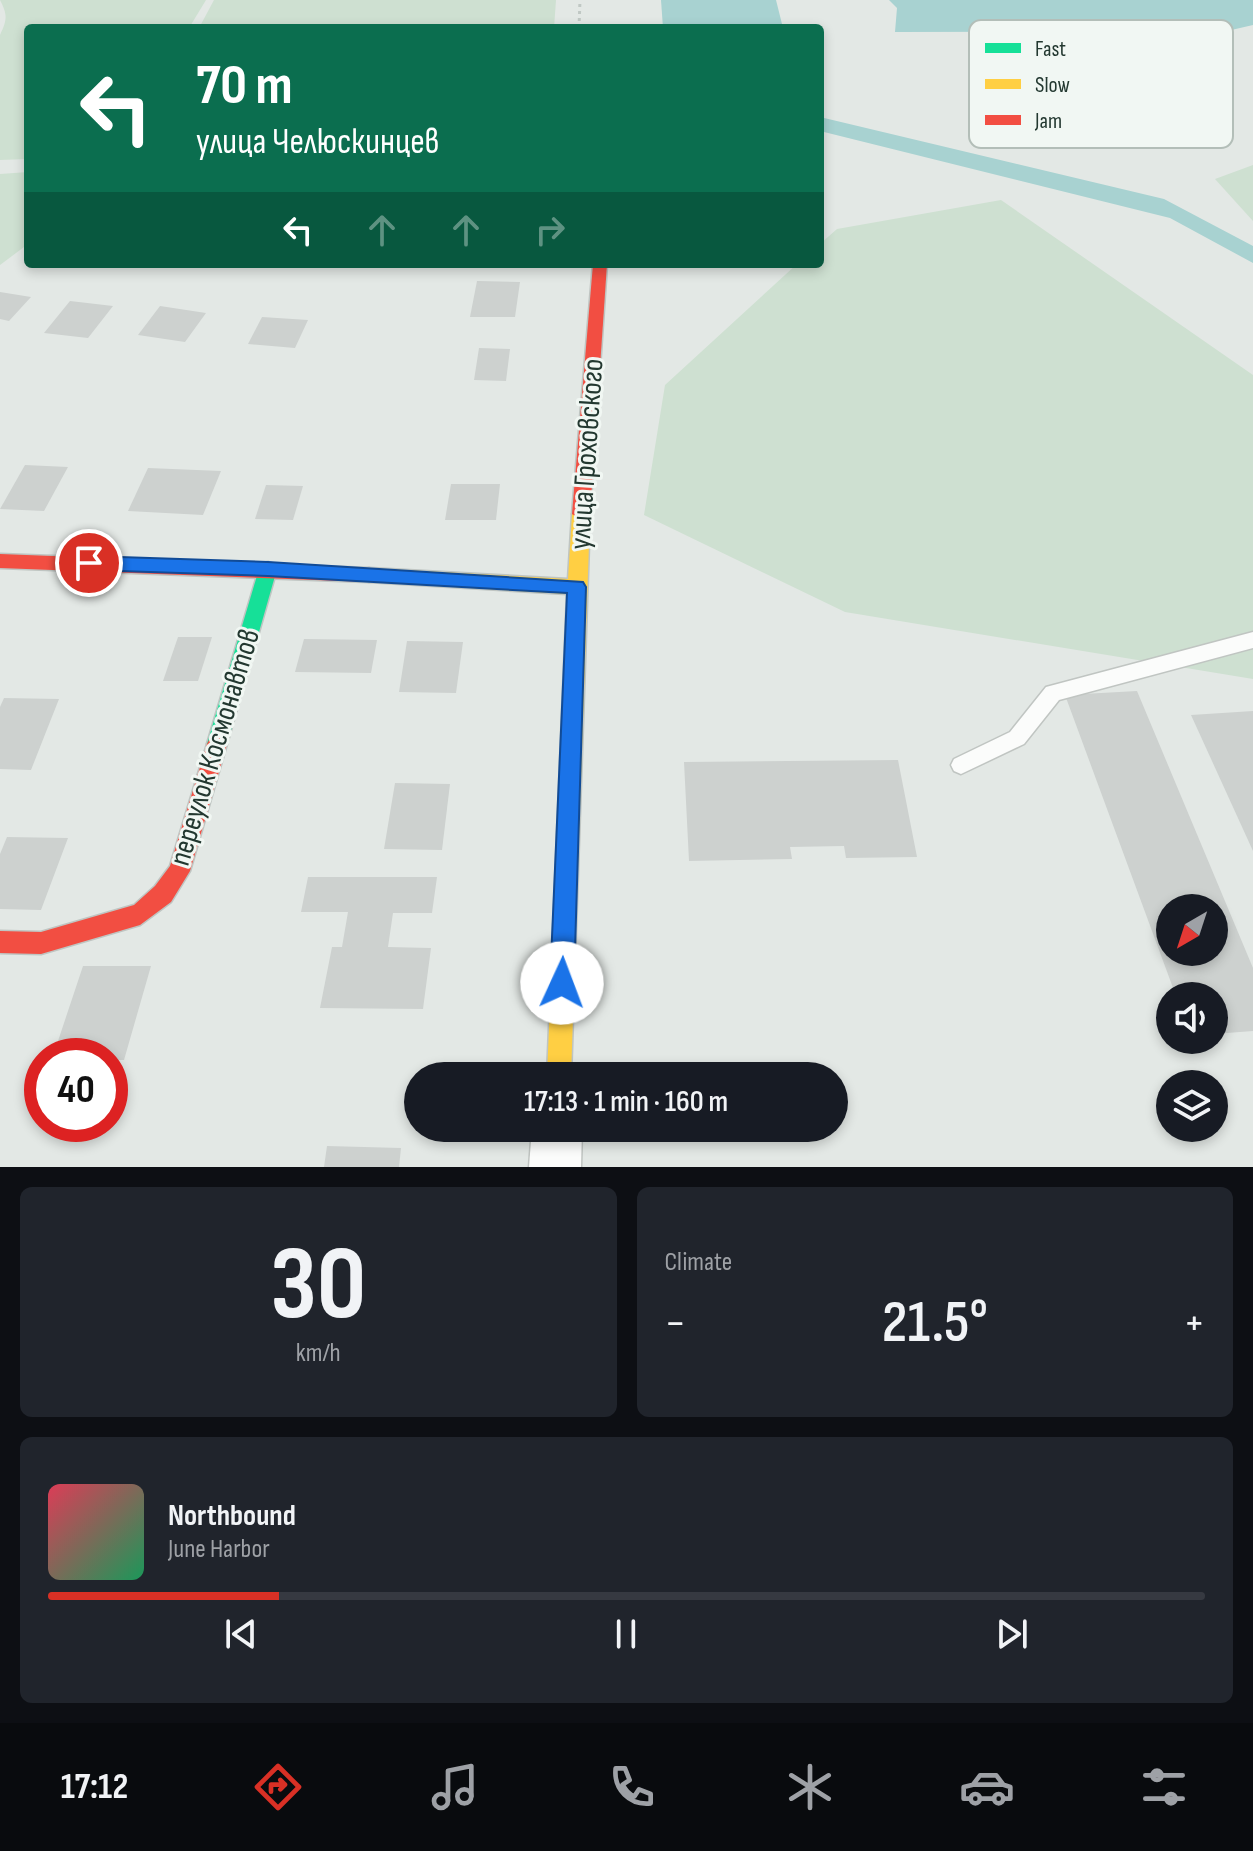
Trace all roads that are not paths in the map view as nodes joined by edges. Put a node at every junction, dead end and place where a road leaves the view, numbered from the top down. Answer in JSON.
{"nodes":[{"id":1,"x":600,"y":268,"type":"edge"},
{"id":2,"x":0,"y":561,"type":"edge"},
{"id":3,"x":268,"y":569,"type":"junction"},
{"id":4,"x":576,"y":587,"type":"junction"},
{"id":5,"x":1253,"y":640,"type":"edge"},
{"id":6,"x":961,"y":765,"type":"dead end"},
{"id":7,"x":0,"y":942,"type":"edge"},
{"id":8,"x":559,"y":1062,"type":"edge"},
{"id":9,"x":556,"y":1142,"type":"edge"},
{"id":10,"x":555,"y":1167,"type":"edge"}],
"edges":[{"from":1,"to":4,"type":"street","name":"улица Гроховского"},
{"from":2,"to":3,"type":"street"},
{"from":3,"to":4,"type":"street"},
{"from":3,"to":7,"type":"street","name":"переулок Космонавтов"},
{"from":4,"to":8,"type":"street","name":"улица Гроховского"},
{"from":5,"to":6,"type":"lane"},
{"from":9,"to":10,"type":"street"}]}
